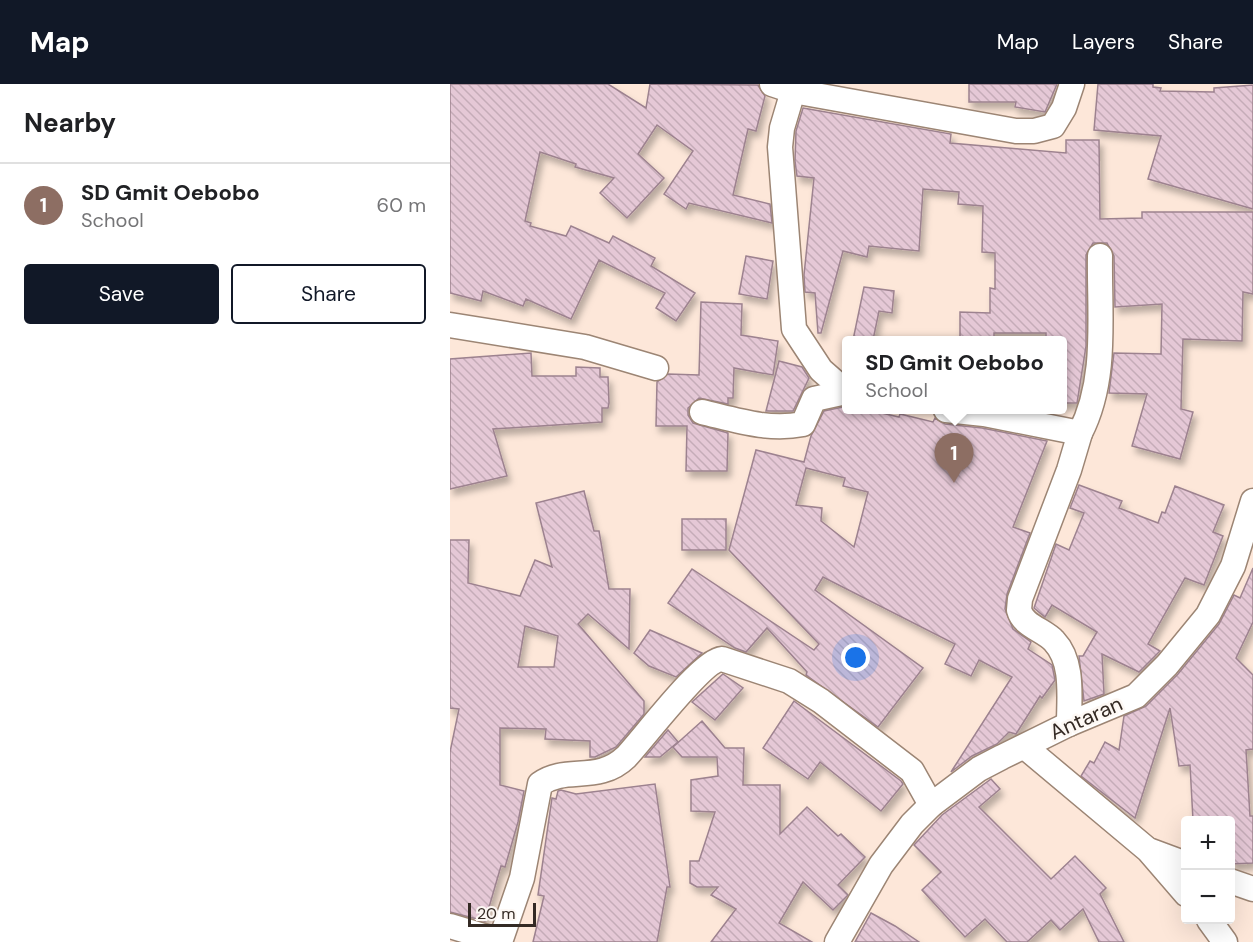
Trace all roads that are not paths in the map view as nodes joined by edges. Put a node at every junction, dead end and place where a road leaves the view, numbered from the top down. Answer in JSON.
{"nodes":[{"id":1,"x":1072,"y":84,"type":"edge"},
{"id":2,"x":783,"y":87,"type":"edge"},
{"id":3,"x":1100,"y":256,"type":"dead end"},
{"id":4,"x":450,"y":325,"type":"edge"},
{"id":5,"x":656,"y":368,"type":"dead end"},
{"id":6,"x":842,"y":388,"type":"edge"},
{"id":7,"x":842,"y":393,"type":"edge"},
{"id":8,"x":702,"y":412,"type":"dead end"},
{"id":9,"x":984,"y":414,"type":"edge"},
{"id":10,"x":1080,"y":433,"type":"junction"},
{"id":11,"x":1252,"y":508,"type":"edge"},
{"id":12,"x":1069,"y":724,"type":"junction"},
{"id":13,"x":1025,"y":747,"type":"junction"},
{"id":14,"x":931,"y":805,"type":"junction"},
{"id":15,"x":1149,"y":850,"type":"junction"},
{"id":16,"x":1181,"y":862,"type":"edge"},
{"id":17,"x":1235,"y":883,"type":"edge"},
{"id":18,"x":1181,"y":889,"type":"edge"},
{"id":19,"x":1253,"y":889,"type":"edge"},
{"id":20,"x":1212,"y":924,"type":"edge"},
{"id":21,"x":450,"y":926,"type":"edge"},
{"id":22,"x":500,"y":942,"type":"edge"},
{"id":23,"x":837,"y":942,"type":"edge"},
{"id":24,"x":1225,"y":942,"type":"edge"}],
"edges":[{"from":1,"to":2,"type":"street"},
{"from":2,"to":6,"type":"street"},
{"from":3,"to":10,"type":"street"},
{"from":4,"to":5,"type":"street"},
{"from":7,"to":8,"type":"street"},
{"from":9,"to":10,"type":"street"},
{"from":10,"to":12,"type":"street"},
{"from":11,"to":12,"type":"street","name":"Antaran"},
{"from":12,"to":13,"type":"street","name":"Antaran"},
{"from":13,"to":14,"type":"street"},
{"from":13,"to":15,"type":"street","name":"Antaran"},
{"from":14,"to":22,"type":"street"},
{"from":14,"to":23,"type":"street"},
{"from":15,"to":16,"type":"street"},
{"from":15,"to":18,"type":"street","name":"Antaran"},
{"from":17,"to":19,"type":"street"},
{"from":20,"to":24,"type":"street"},
{"from":21,"to":22,"type":"street"}]}
